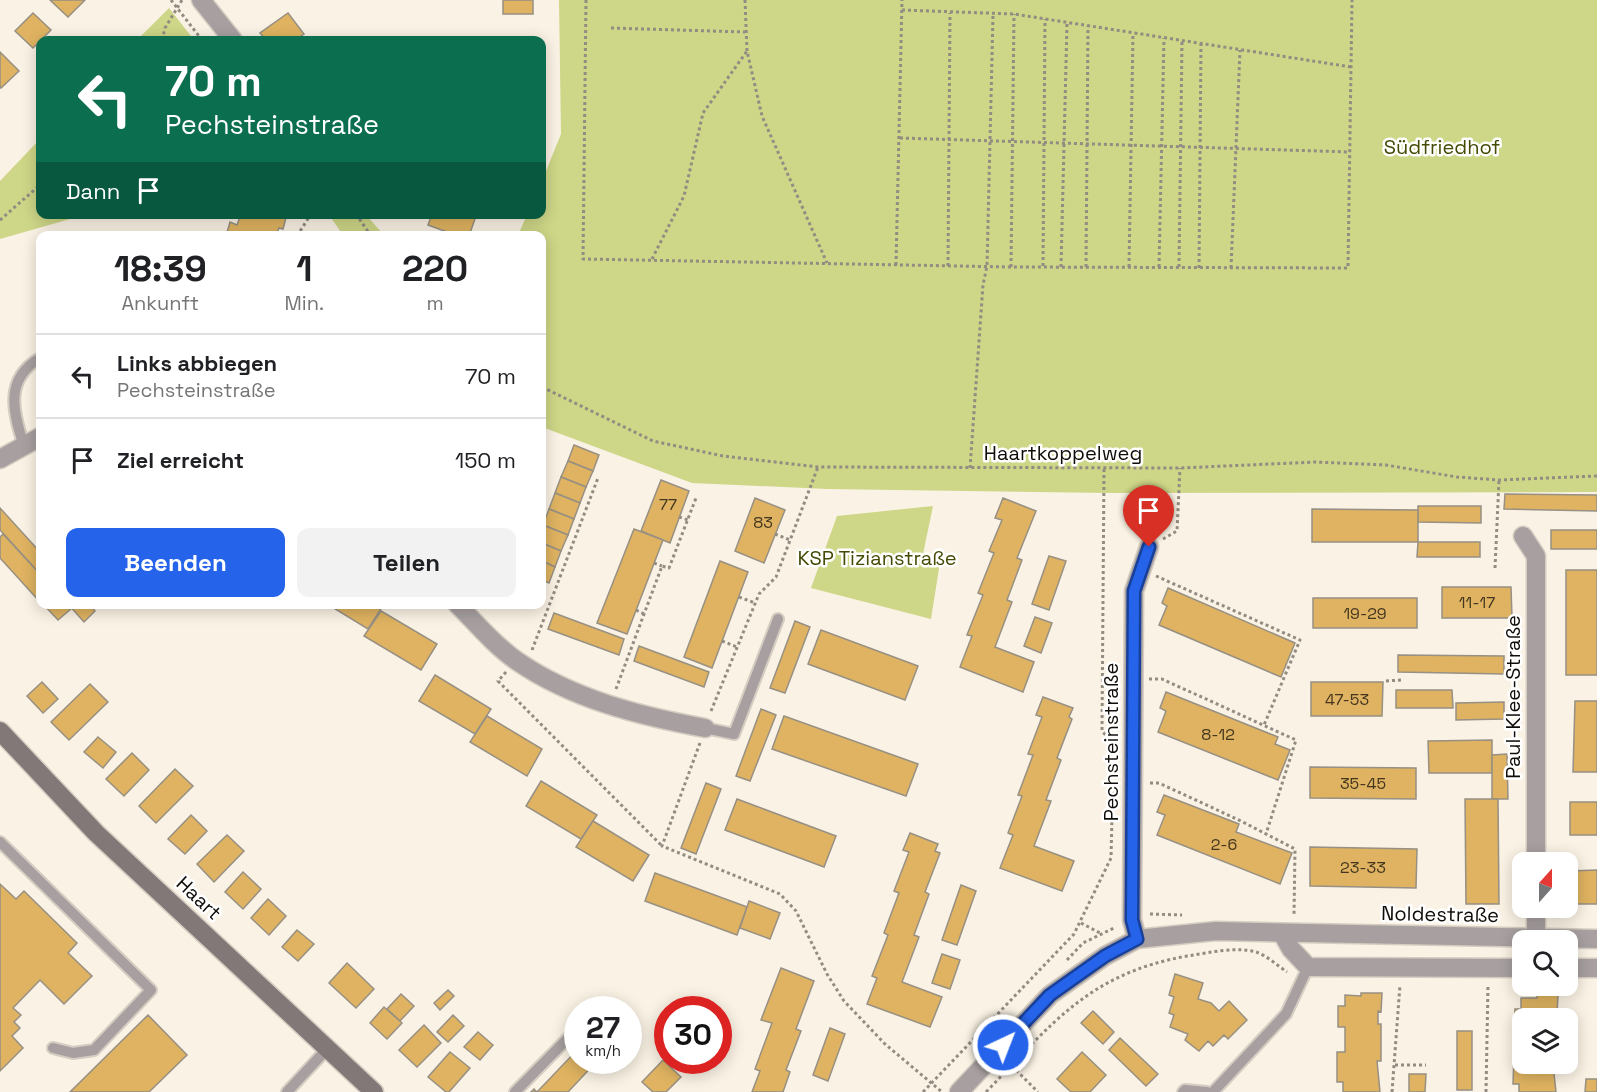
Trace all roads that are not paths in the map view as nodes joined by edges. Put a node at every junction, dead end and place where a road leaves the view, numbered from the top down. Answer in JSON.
{"nodes":[{"id":1,"x":201,"y":0,"type":"edge"},
{"id":2,"x":230,"y":36,"type":"edge"},
{"id":3,"x":36,"y":361,"type":"edge"},
{"id":4,"x":36,"y":439,"type":"edge"},
{"id":5,"x":24,"y":446,"type":"junction"},
{"id":6,"x":0,"y":459,"type":"edge"},
{"id":7,"x":1523,"y":536,"type":"dead end"},
{"id":8,"x":1149,"y":547,"type":"road end"},
{"id":9,"x":462,"y":609,"type":"edge"},
{"id":10,"x":778,"y":619,"type":"dead end"},
{"id":11,"x":705,"y":728,"type":"joint"},
{"id":12,"x":0,"y":731,"type":"edge"},
{"id":13,"x":0,"y":842,"type":"edge"},
{"id":14,"x":1536,"y":852,"type":"edge"},
{"id":15,"x":1288,"y":933,"type":"junction"},
{"id":16,"x":1512,"y":938,"type":"edge"},
{"id":17,"x":1137,"y":939,"type":"junction"},
{"id":18,"x":1578,"y":939,"type":"edge"},
{"id":19,"x":1597,"y":939,"type":"edge"},
{"id":20,"x":1512,"y":968,"type":"edge"},
{"id":21,"x":1578,"y":968,"type":"edge"},
{"id":22,"x":1597,"y":968,"type":"edge"},
{"id":23,"x":1304,"y":974,"type":"junction"},
{"id":24,"x":564,"y":1042,"type":"edge"},
{"id":25,"x":54,"y":1048,"type":"dead end"},
{"id":26,"x":327,"y":1050,"type":"junction"},
{"id":27,"x":287,"y":1092,"type":"edge"},
{"id":28,"x":374,"y":1092,"type":"edge"},
{"id":29,"x":516,"y":1092,"type":"edge"},
{"id":30,"x":959,"y":1092,"type":"edge"},
{"id":31,"x":1183,"y":1092,"type":"edge"},
{"id":32,"x":1207,"y":1092,"type":"edge"},
{"id":33,"x":1213,"y":1092,"type":"edge"}],
"edges":[{"from":1,"to":2,"type":"street"},
{"from":3,"to":5,"type":"lane"},
{"from":4,"to":5,"type":"street"},
{"from":5,"to":6,"type":"street"},
{"from":7,"to":14,"type":"street","name":"Paul-Klee-Straße"},
{"from":8,"to":17,"type":"street","name":"Pechsteinstraße"},
{"from":9,"to":11,"type":"street"},
{"from":10,"to":11,"type":"lane"},
{"from":12,"to":26,"type":"main road","name":"Haart"},
{"from":13,"to":25,"type":"lane"},
{"from":15,"to":16,"type":"street","name":"Noldestraße"},
{"from":15,"to":17,"type":"street","name":"Noldestraße"},
{"from":15,"to":23,"type":"street"},
{"from":17,"to":30,"type":"street","name":"Noldestraße"},
{"from":18,"to":19,"type":"street","name":"Noldestraße"},
{"from":20,"to":23,"type":"street"},
{"from":21,"to":22,"type":"street"},
{"from":23,"to":33,"type":"lane"},
{"from":24,"to":29,"type":"lane"},
{"from":26,"to":27,"type":"lane"},
{"from":26,"to":28,"type":"main road","name":"Haart"},
{"from":31,"to":32,"type":"lane"}]}
